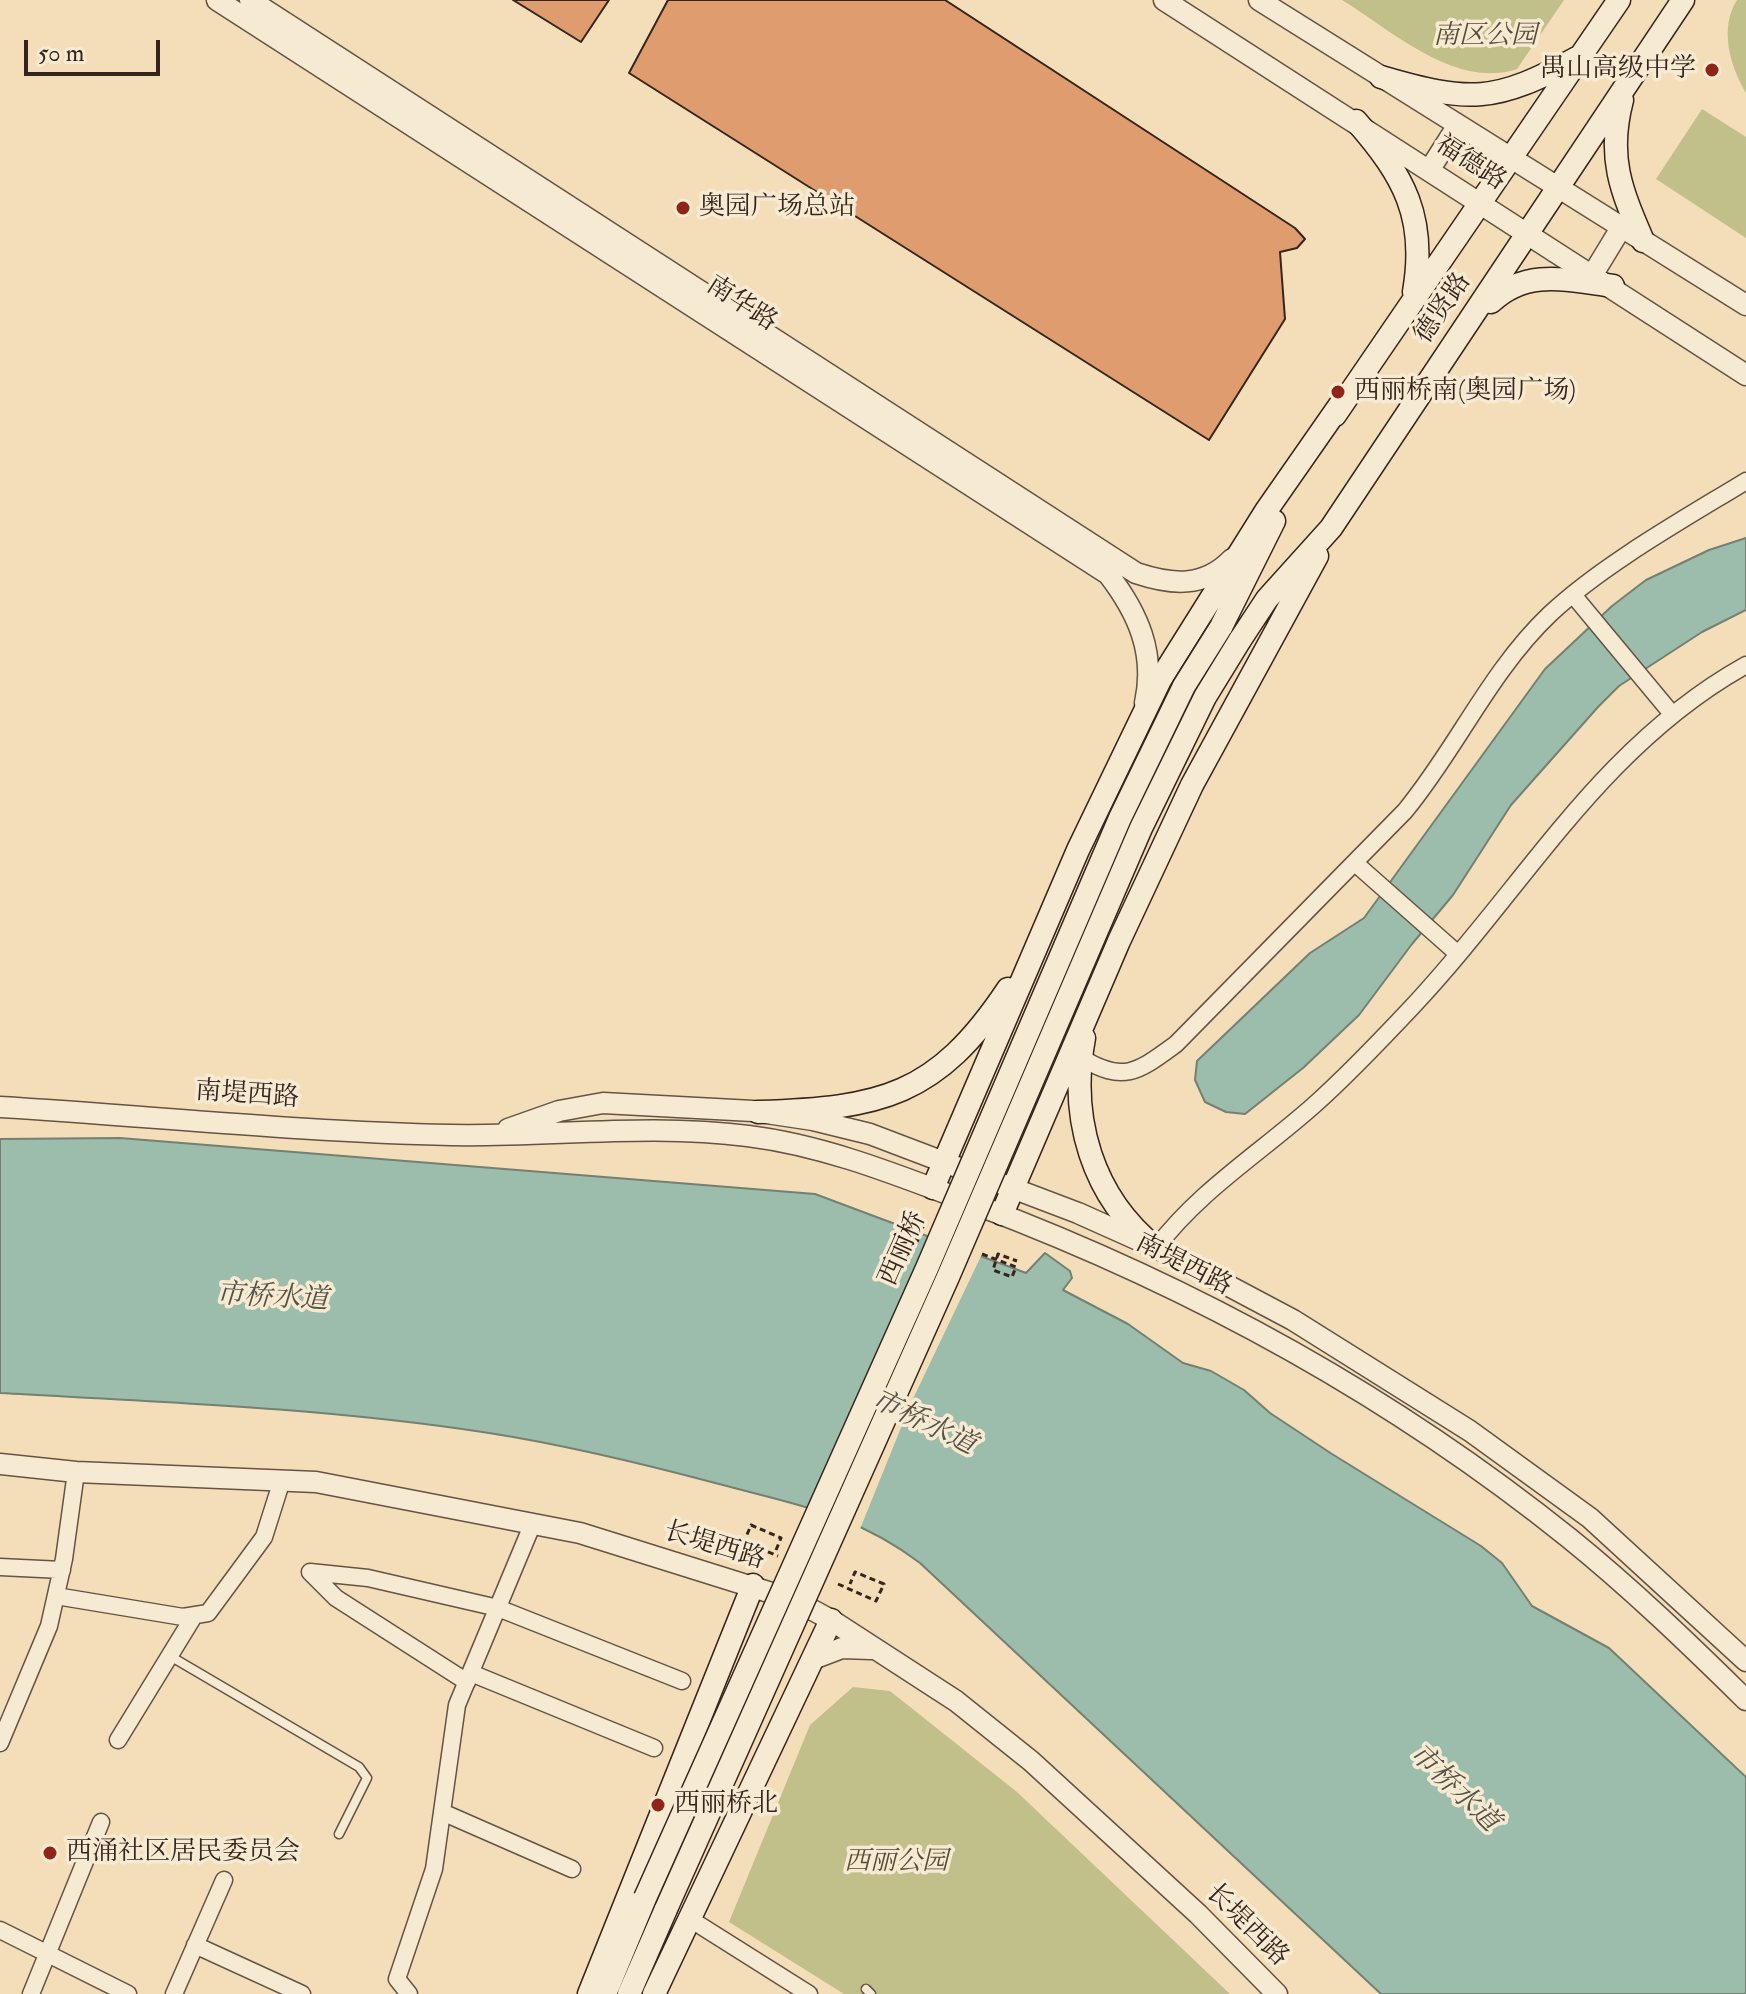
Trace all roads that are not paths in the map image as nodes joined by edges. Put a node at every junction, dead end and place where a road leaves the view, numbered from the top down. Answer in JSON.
{"nodes":[{"id":1,"x":217,"y":0,"type":"edge"},
{"id":2,"x":250,"y":0,"type":"edge"},
{"id":3,"x":1164,"y":0,"type":"edge"},
{"id":4,"x":1259,"y":0,"type":"edge"},
{"id":5,"x":1619,"y":0,"type":"edge"},
{"id":6,"x":1683,"y":0,"type":"edge"},
{"id":7,"x":1581,"y":55,"type":"junction"},
{"id":8,"x":1381,"y":77,"type":"junction"},
{"id":9,"x":1625,"y":87,"type":"junction"},
{"id":10,"x":1356,"y":121,"type":"junction"},
{"id":11,"x":1458,"y":125,"type":"junction"},
{"id":12,"x":1510,"y":158,"type":"junction"},
{"id":13,"x":1430,"y":169,"type":"junction"},
{"id":14,"x":1558,"y":188,"type":"junction"},
{"id":15,"x":1480,"y":201,"type":"junction"},
{"id":16,"x":1621,"y":228,"type":"junction"},
{"id":17,"x":1528,"y":232,"type":"junction"},
{"id":18,"x":1643,"y":241,"type":"junction"},
{"id":19,"x":1593,"y":274,"type":"junction"},
{"id":20,"x":1613,"y":286,"type":"junction"},
{"id":21,"x":1412,"y":301,"type":"junction"},
{"id":22,"x":1746,"y":305,"type":"edge"},
{"id":23,"x":1467,"y":325,"type":"junction"},
{"id":24,"x":1746,"y":375,"type":"edge"},
{"id":25,"x":1342,"y":402,"type":"junction"},
{"id":26,"x":1746,"y":481,"type":"edge"},
{"id":27,"x":1331,"y":528,"type":"junction"},
{"id":28,"x":1243,"y":548,"type":"junction"},
{"id":29,"x":1574,"y":596,"type":"junction"},
{"id":30,"x":1221,"y":627,"type":"joint"},
{"id":31,"x":1240,"y":640,"type":"joint"},
{"id":32,"x":1746,"y":665,"type":"edge"},
{"id":33,"x":1672,"y":714,"type":"junction"},
{"id":34,"x":1142,"y":715,"type":"junction"},
{"id":35,"x":1355,"y":863,"type":"junction"},
{"id":36,"x":1039,"y":941,"type":"junction"},
{"id":37,"x":1458,"y":954,"type":"junction"},
{"id":38,"x":1091,"y":1006,"type":"junction"},
{"id":39,"x":1082,"y":1058,"type":"junction"},
{"id":40,"x":0,"y":1107,"type":"edge"},
{"id":41,"x":758,"y":1112,"type":"junction"},
{"id":42,"x":490,"y":1136,"type":"junction"},
{"id":43,"x":945,"y":1162,"type":"junction"},
{"id":44,"x":933,"y":1188,"type":"junction"},
{"id":45,"x":1011,"y":1188,"type":"junction"},
{"id":46,"x":1002,"y":1214,"type":"junction"},
{"id":47,"x":1156,"y":1248,"type":"junction"},
{"id":48,"x":0,"y":1464,"type":"edge"},
{"id":49,"x":76,"y":1472,"type":"junction"},
{"id":50,"x":282,"y":1480,"type":"junction"},
{"id":51,"x":533,"y":1523,"type":"junction"},
{"id":52,"x":0,"y":1567,"type":"edge"},
{"id":53,"x":62,"y":1570,"type":"junction"},
{"id":54,"x":753,"y":1585,"type":"junction"},
{"id":55,"x":56,"y":1596,"type":"junction"},
{"id":56,"x":498,"y":1608,"type":"junction"},
{"id":57,"x":194,"y":1616,"type":"junction"},
{"id":58,"x":831,"y":1620,"type":"junction"},
{"id":59,"x":872,"y":1649,"type":"junction"},
{"id":60,"x":170,"y":1656,"type":"junction"},
{"id":61,"x":813,"y":1659,"type":"junction"},
{"id":62,"x":1746,"y":1661,"type":"edge"},
{"id":63,"x":469,"y":1678,"type":"junction"},
{"id":64,"x":682,"y":1681,"type":"dead end"},
{"id":65,"x":1746,"y":1700,"type":"edge"},
{"id":66,"x":118,"y":1740,"type":"dead end"},
{"id":67,"x":0,"y":1743,"type":"edge"},
{"id":68,"x":654,"y":1748,"type":"dead end"},
{"id":69,"x":442,"y":1812,"type":"junction"},
{"id":70,"x":101,"y":1822,"type":"dead end"},
{"id":71,"x":339,"y":1834,"type":"dead end"},
{"id":72,"x":572,"y":1869,"type":"dead end"},
{"id":73,"x":224,"y":1880,"type":"dead end"},
{"id":74,"x":690,"y":1919,"type":"junction"},
{"id":75,"x":0,"y":1930,"type":"edge"},
{"id":76,"x":195,"y":1945,"type":"junction"},
{"id":77,"x":46,"y":1956,"type":"junction"},
{"id":78,"x":31,"y":1994,"type":"edge"},
{"id":79,"x":128,"y":1994,"type":"edge"},
{"id":80,"x":174,"y":1994,"type":"edge"},
{"id":81,"x":302,"y":1994,"type":"edge"},
{"id":82,"x":408,"y":1994,"type":"edge"},
{"id":83,"x":589,"y":1994,"type":"edge"},
{"id":84,"x":605,"y":1994,"type":"edge"},
{"id":85,"x":629,"y":1994,"type":"edge"},
{"id":86,"x":654,"y":1994,"type":"edge"},
{"id":87,"x":809,"y":1994,"type":"edge"},
{"id":88,"x":1277,"y":1994,"type":"edge"}],
"edges":[{"from":1,"to":34,"type":"street","name":"南华路"},
{"from":2,"to":28,"type":"street","name":"南华路"},
{"from":3,"to":10,"type":"street","name":"福德路"},
{"from":4,"to":8,"type":"street","name":"福德路"},
{"from":5,"to":7,"type":"main road","name":"德贤路"},
{"from":6,"to":9,"type":"main road","name":"德贤路"},
{"from":7,"to":8,"type":"main road"},
{"from":7,"to":12,"type":"main road","name":"德贤路"},
{"from":8,"to":11,"type":"street","name":"福德路"},
{"from":9,"to":14,"type":"main road","name":"德贤路"},
{"from":9,"to":18,"type":"main road"},
{"from":10,"to":13,"type":"street","name":"福德路"},
{"from":10,"to":21,"type":"main road"},
{"from":11,"to":12,"type":"street","name":"福德路"},
{"from":11,"to":13,"type":"street"},
{"from":12,"to":14,"type":"street","name":"福德路"},
{"from":12,"to":15,"type":"main road","name":"德贤路"},
{"from":13,"to":15,"type":"street","name":"福德路"},
{"from":14,"to":16,"type":"street","name":"福德路"},
{"from":14,"to":17,"type":"main road","name":"德贤路"},
{"from":15,"to":17,"type":"street","name":"福德路"},
{"from":15,"to":21,"type":"main road","name":"德贤路"},
{"from":16,"to":18,"type":"street","name":"福德路"},
{"from":16,"to":19,"type":"street"},
{"from":17,"to":19,"type":"street","name":"福德路"},
{"from":17,"to":23,"type":"main road","name":"德贤路"},
{"from":18,"to":22,"type":"street","name":"福德路"},
{"from":19,"to":20,"type":"street","name":"福德路"},
{"from":20,"to":23,"type":"main road"},
{"from":20,"to":24,"type":"street","name":"福德路"},
{"from":21,"to":25,"type":"main road","name":"德贤路"},
{"from":23,"to":27,"type":"main road","name":"德贤路"},
{"from":25,"to":28,"type":"main road"},
{"from":25,"to":30,"type":"main road","name":"德贤路"},
{"from":26,"to":29,"type":"street"},
{"from":27,"to":31,"type":"main road","name":"德贤路"},
{"from":27,"to":38,"type":"main road"},
{"from":28,"to":34,"type":"main road"},
{"from":29,"to":33,"type":"street"},
{"from":29,"to":35,"type":"street"},
{"from":30,"to":84,"type":"main road","name":"西丽桥","bridge":true},
{"from":31,"to":85,"type":"main road","name":"西丽桥","bridge":true},
{"from":32,"to":33,"type":"street"},
{"from":33,"to":37,"type":"street"},
{"from":34,"to":36,"type":"main road"},
{"from":35,"to":37,"type":"street"},
{"from":35,"to":39,"type":"street"},
{"from":36,"to":41,"type":"main road"},
{"from":36,"to":43,"type":"main road"},
{"from":37,"to":47,"type":"street"},
{"from":38,"to":39,"type":"main road"},
{"from":38,"to":45,"type":"main road"},
{"from":39,"to":47,"type":"main road"},
{"from":40,"to":42,"type":"street","name":"南堤西路"},
{"from":41,"to":42,"type":"street","name":"南堤西路"},
{"from":41,"to":43,"type":"street","name":"南堤西路"},
{"from":42,"to":44,"type":"street","name":"南堤西路"},
{"from":43,"to":44,"type":"main road"},
{"from":43,"to":45,"type":"street","name":"南堤西路"},
{"from":44,"to":46,"type":"street","name":"南堤西路"},
{"from":45,"to":46,"type":"main road"},
{"from":45,"to":47,"type":"street","name":"南堤西路"},
{"from":46,"to":65,"type":"street","name":"南堤西路"},
{"from":47,"to":62,"type":"street","name":"南堤西路"},
{"from":48,"to":49,"type":"street","name":"长堤西路"},
{"from":49,"to":50,"type":"street","name":"长堤西路"},
{"from":49,"to":53,"type":"street"},
{"from":50,"to":51,"type":"street","name":"长堤西路"},
{"from":50,"to":57,"type":"street"},
{"from":51,"to":54,"type":"street","name":"长堤西路"},
{"from":51,"to":56,"type":"street"},
{"from":52,"to":53,"type":"street"},
{"from":53,"to":55,"type":"street"},
{"from":54,"to":58,"type":"street","name":"长堤西路"},
{"from":54,"to":83,"type":"main road"},
{"from":55,"to":57,"type":"street"},
{"from":55,"to":67,"type":"street"},
{"from":56,"to":63,"type":"street"},
{"from":56,"to":63,"type":"street"},
{"from":56,"to":64,"type":"street"},
{"from":57,"to":60,"type":"street"},
{"from":58,"to":59,"type":"street","name":"长堤西路"},
{"from":58,"to":61,"type":"main road"},
{"from":59,"to":61,"type":"street"},
{"from":59,"to":88,"type":"street","name":"长堤西路"},
{"from":60,"to":66,"type":"street"},
{"from":60,"to":71,"type":"lane"},
{"from":61,"to":74,"type":"main road"},
{"from":63,"to":68,"type":"street"},
{"from":63,"to":69,"type":"street"},
{"from":69,"to":72,"type":"street"},
{"from":69,"to":82,"type":"street"},
{"from":70,"to":77,"type":"street"},
{"from":73,"to":76,"type":"street"},
{"from":74,"to":86,"type":"main road"},
{"from":74,"to":87,"type":"street"},
{"from":75,"to":77,"type":"street"},
{"from":76,"to":80,"type":"street"},
{"from":76,"to":81,"type":"street"},
{"from":77,"to":78,"type":"street"},
{"from":77,"to":79,"type":"street"}]}
